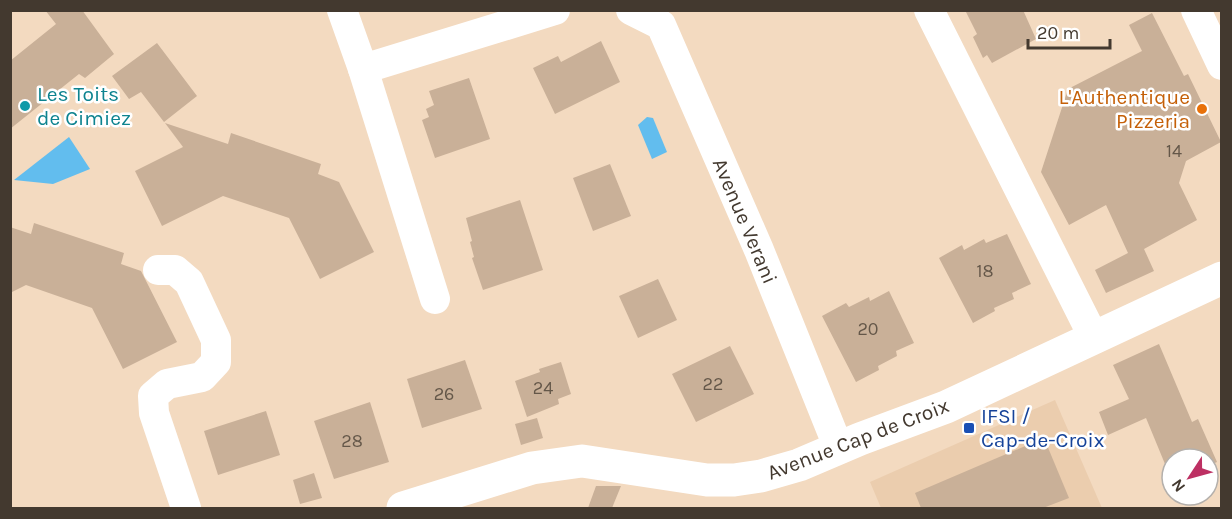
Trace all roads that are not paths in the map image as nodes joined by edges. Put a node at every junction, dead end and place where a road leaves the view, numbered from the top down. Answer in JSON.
{"nodes":[{"id":1,"x":342,"y":10,"type":"edge"},
{"id":2,"x":555,"y":10,"type":"edge"},
{"id":3,"x":631,"y":10,"type":"edge"},
{"id":4,"x":929,"y":10,"type":"edge"},
{"id":5,"x":1196,"y":10,"type":"edge"},
{"id":6,"x":1221,"y":65,"type":"edge"},
{"id":7,"x":363,"y":69,"type":"junction"},
{"id":8,"x":158,"y":270,"type":"dead end"},
{"id":9,"x":1221,"y":278,"type":"edge"},
{"id":10,"x":435,"y":298,"type":"dead end"},
{"id":11,"x":1094,"y":338,"type":"junction"},
{"id":12,"x":839,"y":449,"type":"junction"},
{"id":13,"x":186,"y":508,"type":"edge"},
{"id":14,"x":403,"y":508,"type":"edge"}],
"edges":[{"from":1,"to":7,"type":"street"},
{"from":2,"to":7,"type":"street"},
{"from":3,"to":12,"type":"street","name":"Avenue Verani"},
{"from":4,"to":11,"type":"street"},
{"from":5,"to":6,"type":"street"},
{"from":7,"to":10,"type":"street"},
{"from":8,"to":13,"type":"street"},
{"from":9,"to":11,"type":"street","name":"Avenue Cap de Croix"},
{"from":11,"to":12,"type":"street","name":"Avenue Cap de Croix"},
{"from":12,"to":14,"type":"street","name":"Avenue Cap de Croix"}]}
